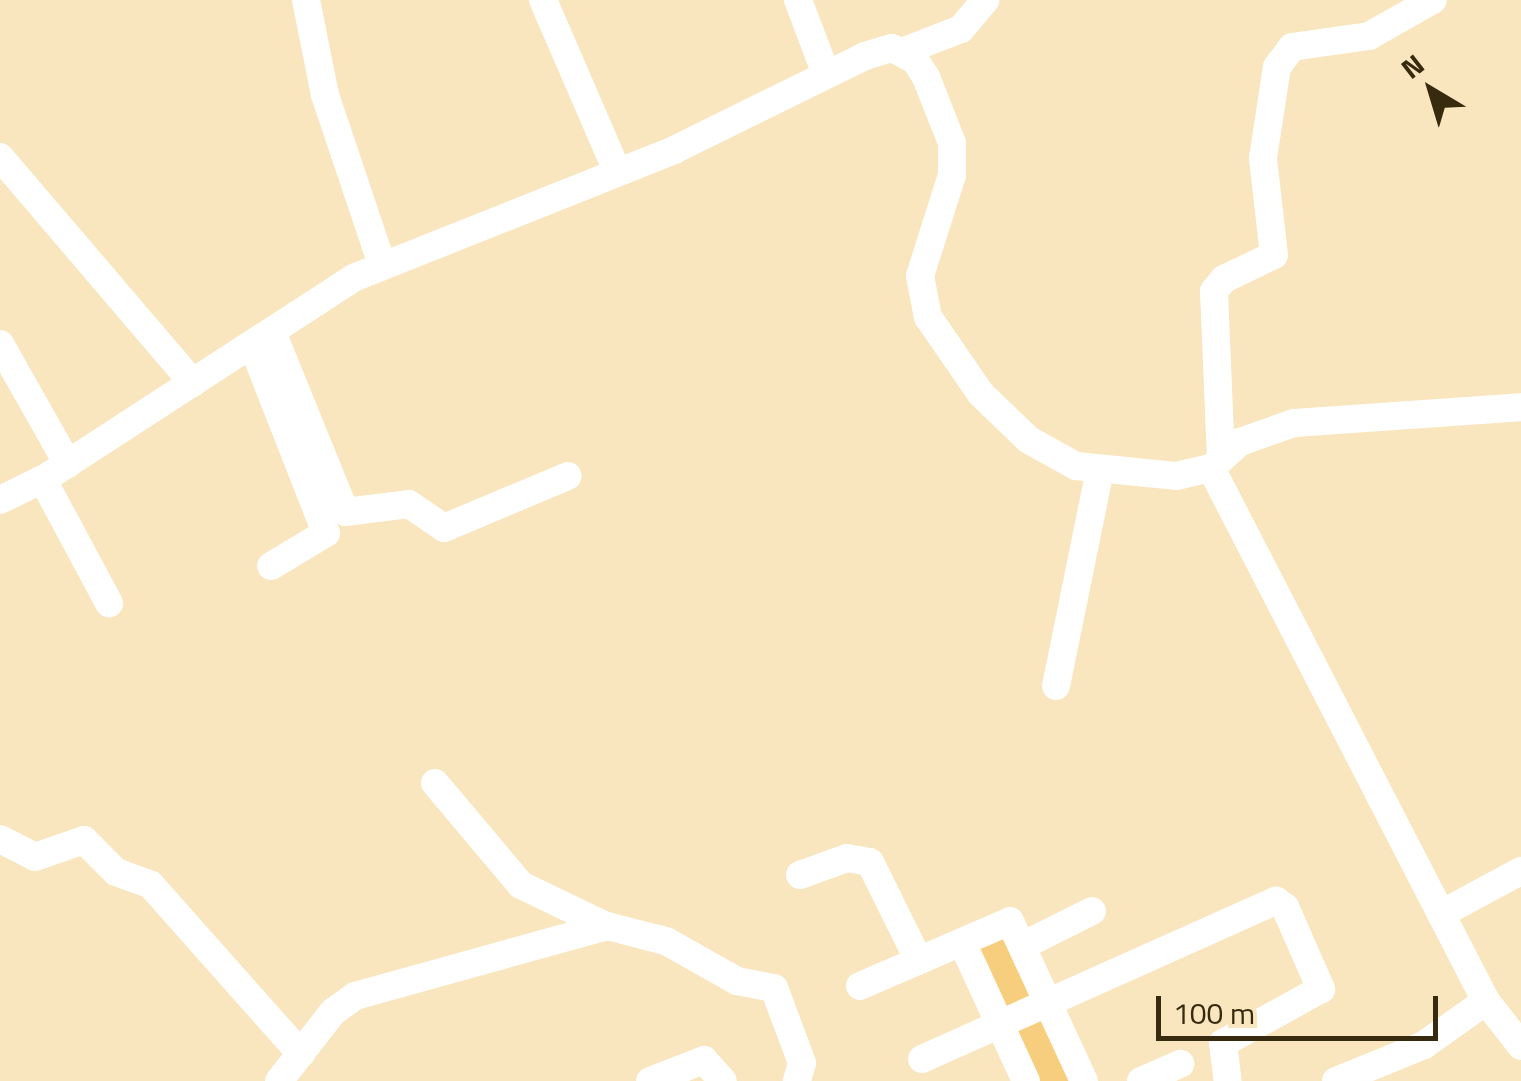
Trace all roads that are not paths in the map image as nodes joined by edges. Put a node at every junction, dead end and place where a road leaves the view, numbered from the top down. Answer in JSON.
{"nodes":[{"id":1,"x":306,"y":0,"type":"edge"},
{"id":2,"x":543,"y":0,"type":"edge"},
{"id":3,"x":798,"y":0,"type":"edge"},
{"id":4,"x":1433,"y":0,"type":"edge"},
{"id":5,"x":974,"y":7,"type":"edge"},
{"id":6,"x":904,"y":51,"type":"junction"},
{"id":7,"x":826,"y":74,"type":"junction"},
{"id":8,"x":0,"y":158,"type":"edge"},
{"id":9,"x":617,"y":171,"type":"junction"},
{"id":10,"x":382,"y":264,"type":"junction"},
{"id":11,"x":262,"y":338,"type":"junction"},
{"id":12,"x":0,"y":344,"type":"edge"},
{"id":13,"x":193,"y":383,"type":"junction"},
{"id":14,"x":1521,"y":406,"type":"edge"},
{"id":15,"x":68,"y":464,"type":"junction"},
{"id":16,"x":1216,"y":464,"type":"junction"},
{"id":17,"x":1100,"y":470,"type":"junction"},
{"id":18,"x":568,"y":476,"type":"dead end"},
{"id":19,"x":43,"y":480,"type":"junction"},
{"id":20,"x":0,"y":500,"type":"edge"},
{"id":21,"x":271,"y":566,"type":"dead end"},
{"id":22,"x":108,"y":604,"type":"dead end"},
{"id":23,"x":1056,"y":686,"type":"dead end"},
{"id":24,"x":435,"y":783,"type":"dead end"},
{"id":25,"x":0,"y":839,"type":"edge"},
{"id":26,"x":1521,"y":872,"type":"edge"},
{"id":27,"x":800,"y":875,"type":"dead end"},
{"id":28,"x":1092,"y":911,"type":"dead end"},
{"id":29,"x":1441,"y":914,"type":"junction"},
{"id":30,"x":607,"y":926,"type":"junction"},
{"id":31,"x":962,"y":942,"type":"junction"},
{"id":32,"x":1024,"y":945,"type":"junction"},
{"id":33,"x":919,"y":961,"type":"junction"},
{"id":34,"x":860,"y":986,"type":"dead end"},
{"id":35,"x":1046,"y":1001,"type":"junction"},
{"id":36,"x":1486,"y":1001,"type":"junction"},
{"id":37,"x":999,"y":1024,"type":"junction"},
{"id":38,"x":1521,"y":1046,"type":"edge"},
{"id":39,"x":301,"y":1054,"type":"junction"},
{"id":40,"x":922,"y":1059,"type":"dead end"},
{"id":41,"x":1180,"y":1064,"type":"dead end"},
{"id":42,"x":279,"y":1081,"type":"edge"},
{"id":43,"x":650,"y":1081,"type":"edge"},
{"id":44,"x":723,"y":1081,"type":"edge"},
{"id":45,"x":796,"y":1081,"type":"edge"},
{"id":46,"x":1026,"y":1081,"type":"edge"},
{"id":47,"x":1084,"y":1081,"type":"edge"},
{"id":48,"x":1141,"y":1081,"type":"edge"},
{"id":49,"x":1228,"y":1081,"type":"edge"},
{"id":50,"x":1336,"y":1081,"type":"edge"}],
"edges":[{"from":1,"to":10,"type":"street"},
{"from":2,"to":9,"type":"street"},
{"from":3,"to":7,"type":"street"},
{"from":4,"to":16,"type":"street"},
{"from":5,"to":6,"type":"street"},
{"from":6,"to":7,"type":"street"},
{"from":6,"to":17,"type":"street"},
{"from":7,"to":9,"type":"street"},
{"from":8,"to":13,"type":"street"},
{"from":9,"to":10,"type":"street"},
{"from":10,"to":11,"type":"street"},
{"from":11,"to":13,"type":"street"},
{"from":11,"to":18,"type":"street"},
{"from":11,"to":21,"type":"street"},
{"from":12,"to":15,"type":"street"},
{"from":13,"to":15,"type":"street"},
{"from":14,"to":16,"type":"street"},
{"from":15,"to":19,"type":"street"},
{"from":16,"to":17,"type":"street"},
{"from":16,"to":29,"type":"street"},
{"from":17,"to":23,"type":"street"},
{"from":19,"to":20,"type":"street"},
{"from":19,"to":22,"type":"street"},
{"from":24,"to":30,"type":"street"},
{"from":25,"to":39,"type":"street"},
{"from":26,"to":29,"type":"street"},
{"from":27,"to":33,"type":"street"},
{"from":28,"to":32,"type":"street"},
{"from":29,"to":36,"type":"street"},
{"from":30,"to":39,"type":"street"},
{"from":30,"to":45,"type":"street"},
{"from":31,"to":32,"type":"street"},
{"from":31,"to":33,"type":"street"},
{"from":31,"to":37,"type":"street"},
{"from":32,"to":35,"type":"street"},
{"from":33,"to":34,"type":"street"},
{"from":35,"to":37,"type":"street"},
{"from":35,"to":47,"type":"street"},
{"from":35,"to":49,"type":"street"},
{"from":36,"to":38,"type":"street"},
{"from":36,"to":50,"type":"street"},
{"from":37,"to":40,"type":"street"},
{"from":37,"to":46,"type":"street"},
{"from":39,"to":42,"type":"street"},
{"from":41,"to":48,"type":"street"},
{"from":43,"to":44,"type":"street"}]}
